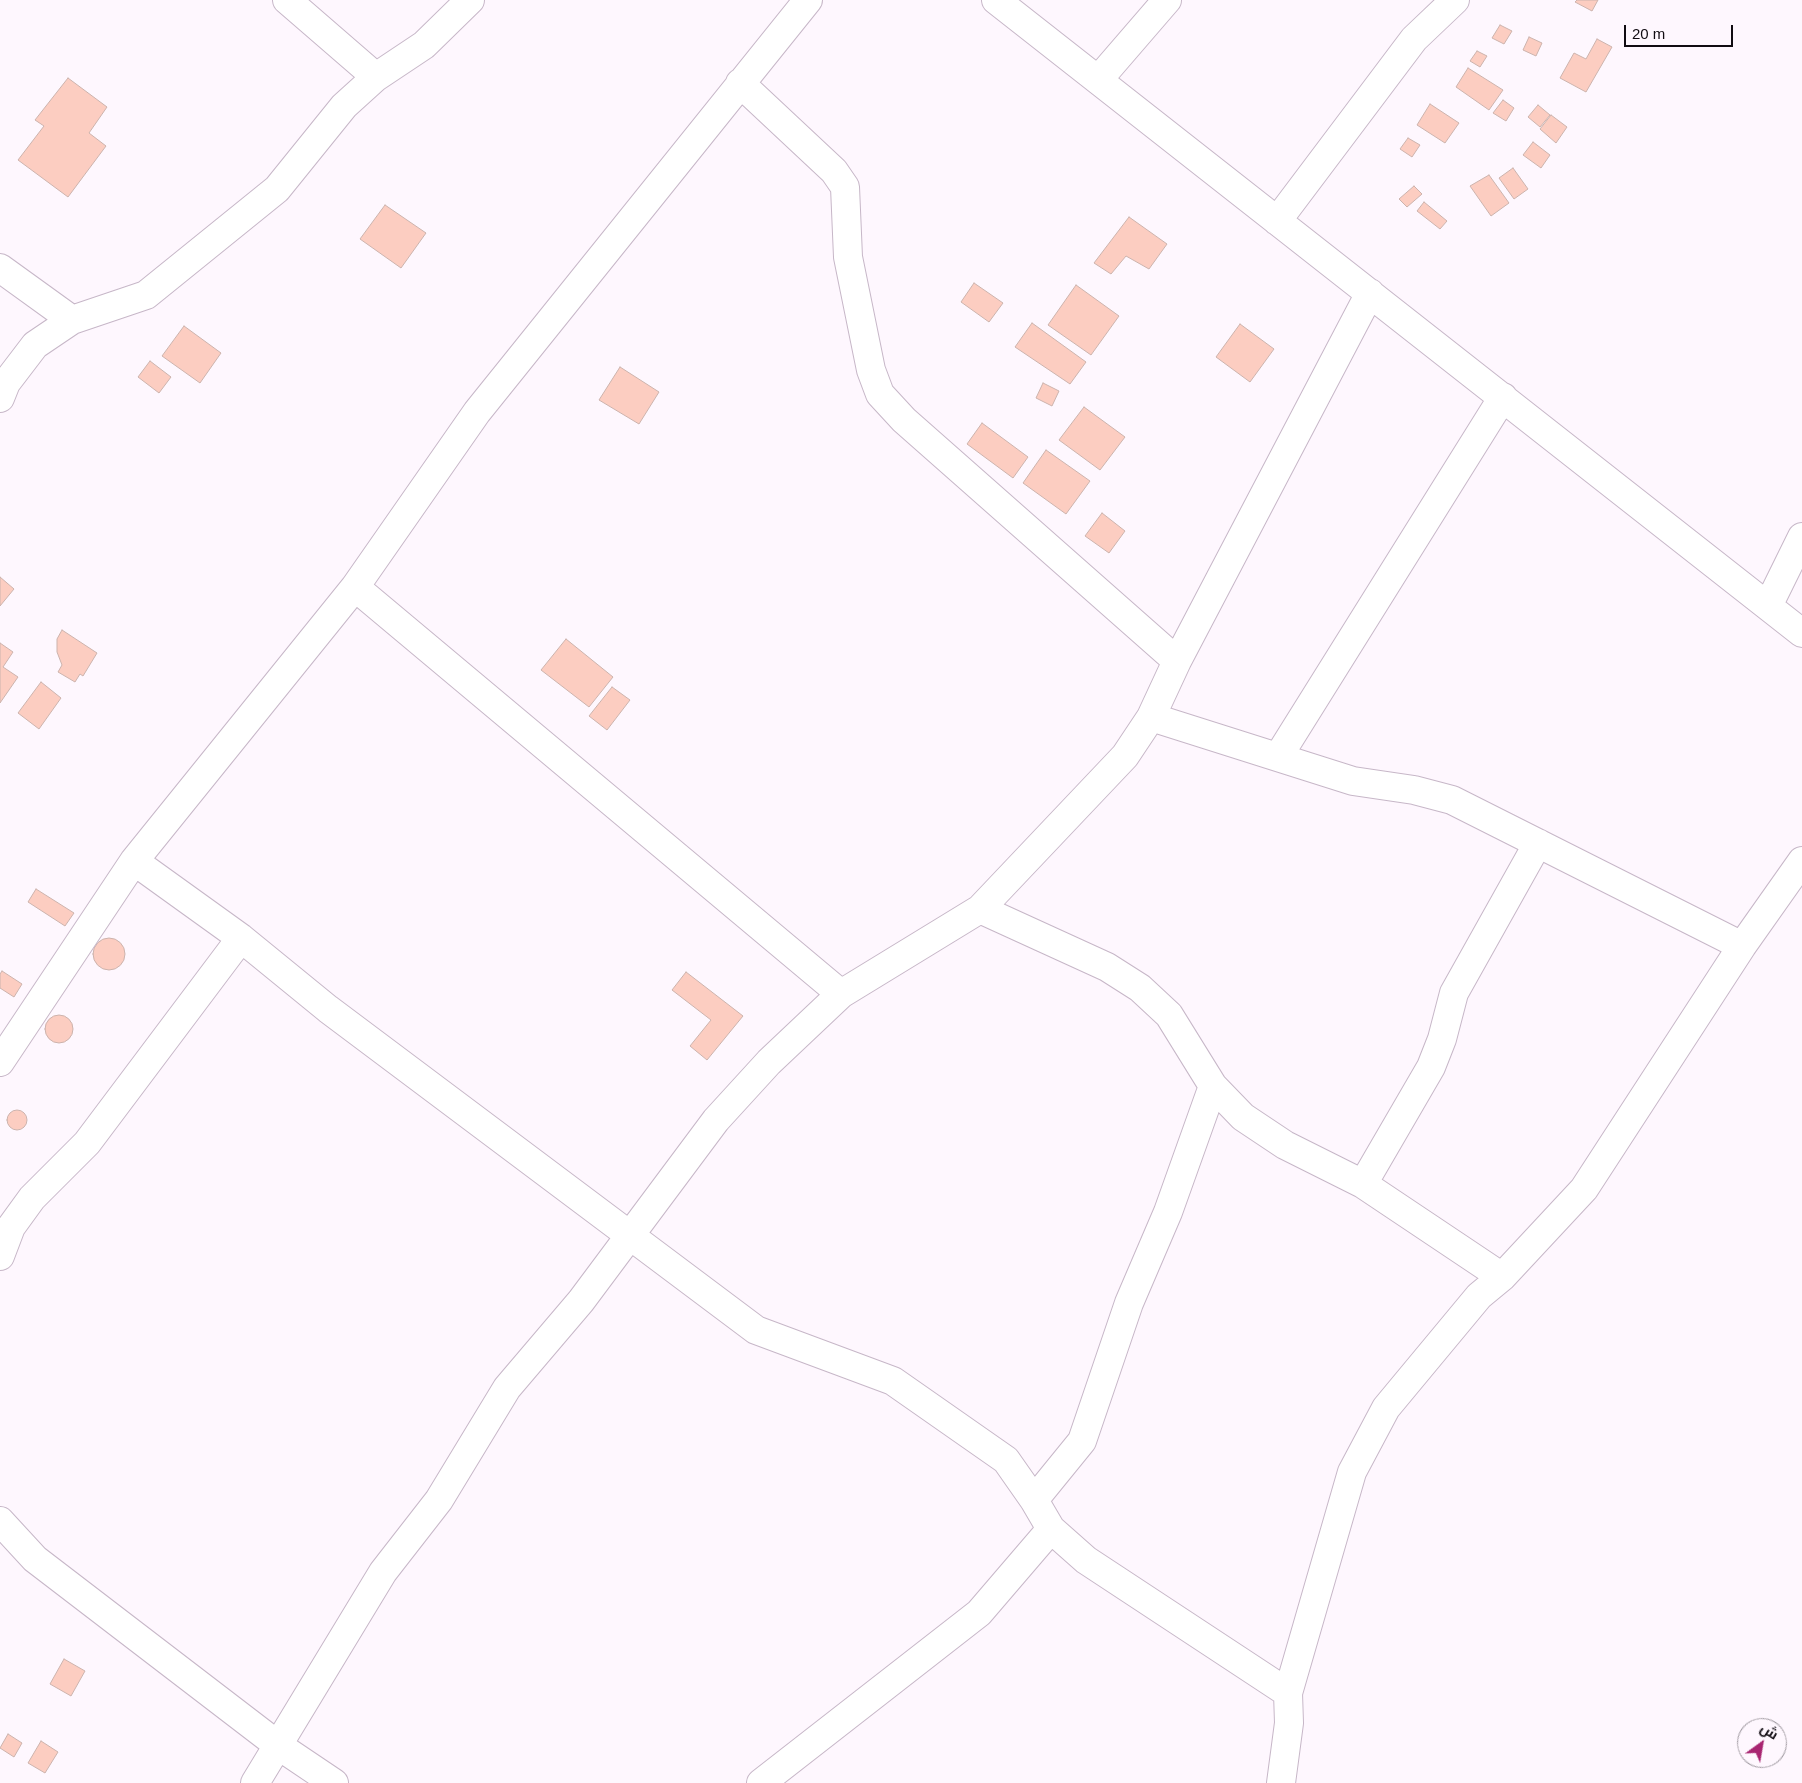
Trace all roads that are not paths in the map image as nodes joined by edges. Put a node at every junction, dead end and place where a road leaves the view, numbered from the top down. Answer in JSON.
{"nodes":[{"id":1,"x":287,"y":0,"type":"edge"},
{"id":2,"x":470,"y":0,"type":"edge"},
{"id":3,"x":808,"y":0,"type":"edge"},
{"id":4,"x":996,"y":0,"type":"edge"},
{"id":5,"x":1167,"y":0,"type":"edge"},
{"id":6,"x":1455,"y":0,"type":"edge"},
{"id":7,"x":376,"y":78,"type":"junction"},
{"id":8,"x":1098,"y":80,"type":"junction"},
{"id":9,"x":740,"y":83,"type":"junction"},
{"id":10,"x":1277,"y":221,"type":"junction"},
{"id":11,"x":0,"y":268,"type":"edge"},
{"id":12,"x":1370,"y":293,"type":"junction"},
{"id":13,"x":72,"y":320,"type":"junction"},
{"id":14,"x":1502,"y":397,"type":"junction"},
{"id":15,"x":0,"y":398,"type":"edge"},
{"id":16,"x":1802,"y":537,"type":"edge"},
{"id":17,"x":355,"y":586,"type":"junction"},
{"id":18,"x":1768,"y":606,"type":"junction"},
{"id":19,"x":1802,"y":633,"type":"edge"},
{"id":20,"x":1177,"y":661,"type":"junction"},
{"id":21,"x":1150,"y":717,"type":"junction"},
{"id":22,"x":1278,"y":757,"type":"junction"},
{"id":23,"x":1538,"y":843,"type":"junction"},
{"id":24,"x":134,"y":861,"type":"junction"},
{"id":25,"x":1802,"y":861,"type":"edge"},
{"id":26,"x":980,"y":909,"type":"junction"},
{"id":27,"x":241,"y":938,"type":"junction"},
{"id":28,"x":1742,"y":946,"type":"junction"},
{"id":29,"x":841,"y":994,"type":"junction"},
{"id":30,"x":0,"y":1062,"type":"edge"},
{"id":31,"x":1213,"y":1086,"type":"junction"},
{"id":32,"x":1363,"y":1184,"type":"junction"},
{"id":33,"x":629,"y":1236,"type":"junction"},
{"id":34,"x":0,"y":1256,"type":"edge"},
{"id":35,"x":1502,"y":1277,"type":"junction"},
{"id":36,"x":1034,"y":1500,"type":"junction"},
{"id":37,"x":0,"y":1521,"type":"edge"},
{"id":38,"x":1051,"y":1529,"type":"junction"},
{"id":39,"x":1288,"y":1693,"type":"junction"},
{"id":40,"x":279,"y":1746,"type":"junction"},
{"id":41,"x":256,"y":1783,"type":"edge"},
{"id":42,"x":334,"y":1783,"type":"edge"},
{"id":43,"x":761,"y":1783,"type":"edge"},
{"id":44,"x":1281,"y":1783,"type":"edge"}],
"edges":[{"from":1,"to":7,"type":"street"},
{"from":2,"to":7,"type":"street"},
{"from":3,"to":9,"type":"street"},
{"from":4,"to":8,"type":"street"},
{"from":5,"to":8,"type":"street"},
{"from":6,"to":10,"type":"street"},
{"from":7,"to":13,"type":"street"},
{"from":8,"to":10,"type":"street"},
{"from":9,"to":17,"type":"street"},
{"from":9,"to":20,"type":"street"},
{"from":10,"to":12,"type":"street"},
{"from":11,"to":13,"type":"street"},
{"from":12,"to":14,"type":"street"},
{"from":12,"to":20,"type":"street"},
{"from":13,"to":15,"type":"street"},
{"from":14,"to":18,"type":"street"},
{"from":14,"to":22,"type":"street"},
{"from":16,"to":18,"type":"street"},
{"from":17,"to":24,"type":"street"},
{"from":17,"to":29,"type":"street"},
{"from":18,"to":19,"type":"street"},
{"from":20,"to":21,"type":"street"},
{"from":21,"to":22,"type":"street"},
{"from":21,"to":26,"type":"street"},
{"from":22,"to":23,"type":"street"},
{"from":23,"to":28,"type":"street"},
{"from":23,"to":32,"type":"street"},
{"from":24,"to":27,"type":"street"},
{"from":24,"to":30,"type":"street"},
{"from":25,"to":28,"type":"street"},
{"from":26,"to":29,"type":"street"},
{"from":26,"to":31,"type":"street"},
{"from":27,"to":33,"type":"street"},
{"from":27,"to":34,"type":"street"},
{"from":28,"to":35,"type":"street"},
{"from":29,"to":33,"type":"street"},
{"from":31,"to":32,"type":"street"},
{"from":31,"to":36,"type":"street"},
{"from":32,"to":35,"type":"street"},
{"from":33,"to":36,"type":"street"},
{"from":33,"to":40,"type":"street"},
{"from":35,"to":39,"type":"street"},
{"from":36,"to":38,"type":"street"},
{"from":37,"to":40,"type":"street"},
{"from":38,"to":39,"type":"street"},
{"from":38,"to":43,"type":"street"},
{"from":39,"to":44,"type":"street"},
{"from":40,"to":41,"type":"street"},
{"from":40,"to":42,"type":"street"}]}
